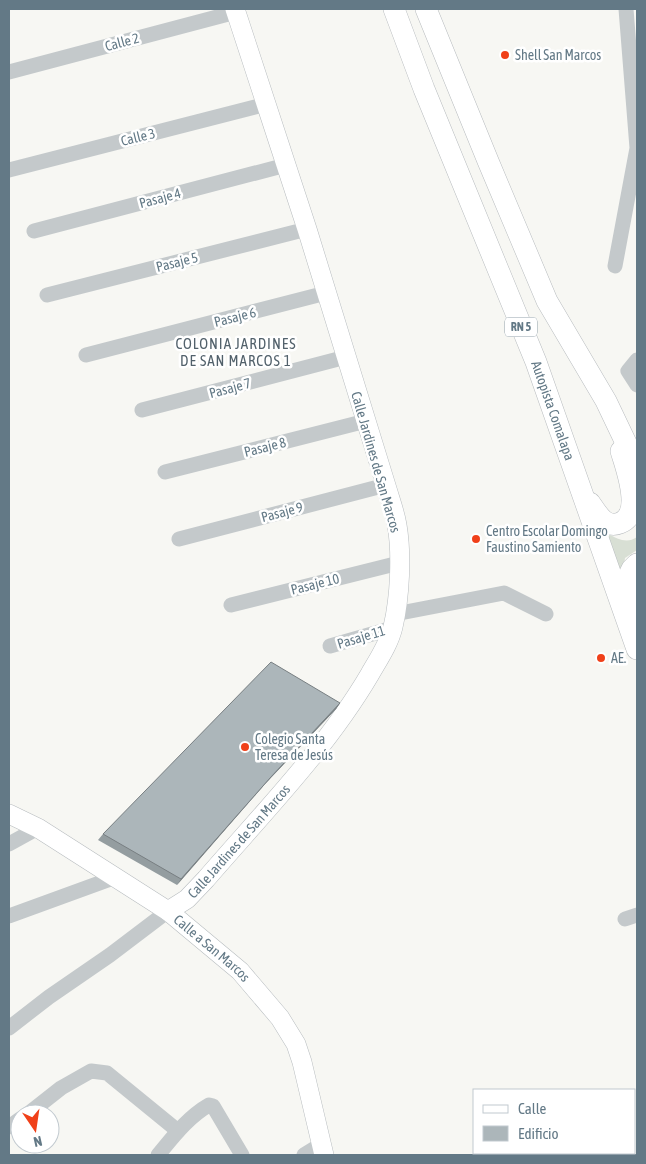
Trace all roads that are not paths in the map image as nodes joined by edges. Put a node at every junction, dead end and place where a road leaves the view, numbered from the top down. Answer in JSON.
{"nodes":[{"id":1,"x":394,"y":9,"type":"edge"},
{"id":2,"x":426,"y":9,"type":"edge"},
{"id":3,"x":626,"y":9,"type":"edge"},
{"id":4,"x":235,"y":10,"type":"edge"},
{"id":5,"x":633,"y":51,"type":"edge"},
{"id":6,"x":9,"y":72,"type":"edge"},
{"id":7,"x":267,"y":104,"type":"junction"},
{"id":8,"x":637,"y":148,"type":"edge"},
{"id":9,"x":286,"y":165,"type":"junction"},
{"id":10,"x":9,"y":170,"type":"edge"},
{"id":11,"x":307,"y":229,"type":"junction"},
{"id":12,"x":34,"y":231,"type":"dead end"},
{"id":13,"x":615,"y":266,"type":"dead end"},
{"id":14,"x":326,"y":293,"type":"junction"},
{"id":15,"x":47,"y":295,"type":"dead end"},
{"id":16,"x":86,"y":355,"type":"dead end"},
{"id":17,"x":346,"y":357,"type":"junction"},
{"id":18,"x":637,"y":360,"type":"edge"},
{"id":19,"x":637,"y":385,"type":"edge"},
{"id":20,"x":606,"y":401,"type":"junction"},
{"id":21,"x":142,"y":410,"type":"dead end"},
{"id":22,"x":366,"y":422,"type":"junction"},
{"id":23,"x":570,"y":460,"type":"junction"},
{"id":24,"x":637,"y":466,"type":"edge"},
{"id":25,"x":164,"y":472,"type":"dead end"},
{"id":26,"x":386,"y":485,"type":"junction"},
{"id":27,"x":179,"y":539,"type":"dead end"},
{"id":28,"x":399,"y":563,"type":"junction"},
{"id":29,"x":637,"y":564,"type":"edge"},
{"id":30,"x":231,"y":605,"type":"dead end"},
{"id":31,"x":546,"y":614,"type":"dead end"},
{"id":32,"x":394,"y":621,"type":"junction"},
{"id":33,"x":630,"y":626,"type":"junction"},
{"id":34,"x":330,"y":646,"type":"dead end"},
{"id":35,"x":637,"y":650,"type":"edge"},
{"id":36,"x":9,"y":814,"type":"edge"},
{"id":37,"x":38,"y":828,"type":"junction"},
{"id":38,"x":9,"y":844,"type":"edge"},
{"id":39,"x":116,"y":877,"type":"junction"},
{"id":40,"x":168,"y":911,"type":"junction"},
{"id":41,"x":9,"y":916,"type":"edge"},
{"id":42,"x":9,"y":1028,"type":"edge"},
{"id":43,"x":41,"y":1104,"type":"edge"},
{"id":44,"x":178,"y":1132,"type":"junction"},
{"id":45,"x":323,"y":1150,"type":"edge"},
{"id":46,"x":158,"y":1155,"type":"edge"},
{"id":47,"x":242,"y":1155,"type":"edge"},
{"id":48,"x":304,"y":1155,"type":"edge"}],
"edges":[{"from":1,"to":23,"type":"highway","name":"Autopista Comalapa","number":"RN 5"},
{"from":2,"to":20,"type":"highway","number":"RN 5"},
{"from":3,"to":5,"type":"street"},
{"from":4,"to":6,"type":"street","name":"Calle 2"},
{"from":4,"to":7,"type":"main road","name":"Calle Jardines de San Marcos"},
{"from":5,"to":8,"type":"street"},
{"from":7,"to":9,"type":"main road","name":"Calle Jardines de San Marcos"},
{"from":7,"to":10,"type":"street","name":"Calle 3"},
{"from":8,"to":13,"type":"street"},
{"from":9,"to":11,"type":"main road","name":"Calle Jardines de San Marcos"},
{"from":9,"to":12,"type":"street","name":"Pasaje 4"},
{"from":11,"to":14,"type":"main road","name":"Calle Jardines de San Marcos"},
{"from":11,"to":15,"type":"street","name":"Pasaje 5"},
{"from":14,"to":16,"type":"street","name":"Pasaje 6"},
{"from":14,"to":17,"type":"main road","name":"Calle Jardines de San Marcos"},
{"from":17,"to":21,"type":"street","name":"Pasaje 7"},
{"from":17,"to":22,"type":"main road","name":"Calle Jardines de San Marcos"},
{"from":18,"to":19,"type":"street"},
{"from":20,"to":23,"type":"highway"},
{"from":20,"to":24,"type":"highway","number":"RN 5"},
{"from":22,"to":25,"type":"street","name":"Pasaje 8"},
{"from":22,"to":26,"type":"main road","name":"Calle Jardines de San Marcos"},
{"from":23,"to":33,"type":"highway","name":"Autopista Comalapa","number":"RN 5"},
{"from":26,"to":27,"type":"street","name":"Pasaje 9"},
{"from":26,"to":28,"type":"main road","name":"Calle Jardines de San Marcos"},
{"from":28,"to":30,"type":"street","name":"Pasaje 10"},
{"from":28,"to":32,"type":"main road","name":"Calle Jardines de San Marcos"},
{"from":29,"to":33,"type":"highway"},
{"from":31,"to":32,"type":"street","name":"Pasaje 11"},
{"from":32,"to":34,"type":"street","name":"Pasaje 11"},
{"from":32,"to":40,"type":"main road","name":"Calle Jardines de San Marcos"},
{"from":33,"to":35,"type":"highway","name":"Autopista Comalapa","number":"RN 5"},
{"from":36,"to":37,"type":"main road","name":"Calle a San Marcos"},
{"from":37,"to":38,"type":"street"},
{"from":37,"to":39,"type":"main road","name":"Calle a San Marcos"},
{"from":39,"to":40,"type":"main road","name":"Calle a San Marcos"},
{"from":39,"to":41,"type":"street"},
{"from":40,"to":42,"type":"street"},
{"from":40,"to":45,"type":"main road","name":"Calle a San Marcos"},
{"from":43,"to":44,"type":"street"},
{"from":44,"to":46,"type":"street"},
{"from":44,"to":47,"type":"street"},
{"from":45,"to":48,"type":"street"}]}
